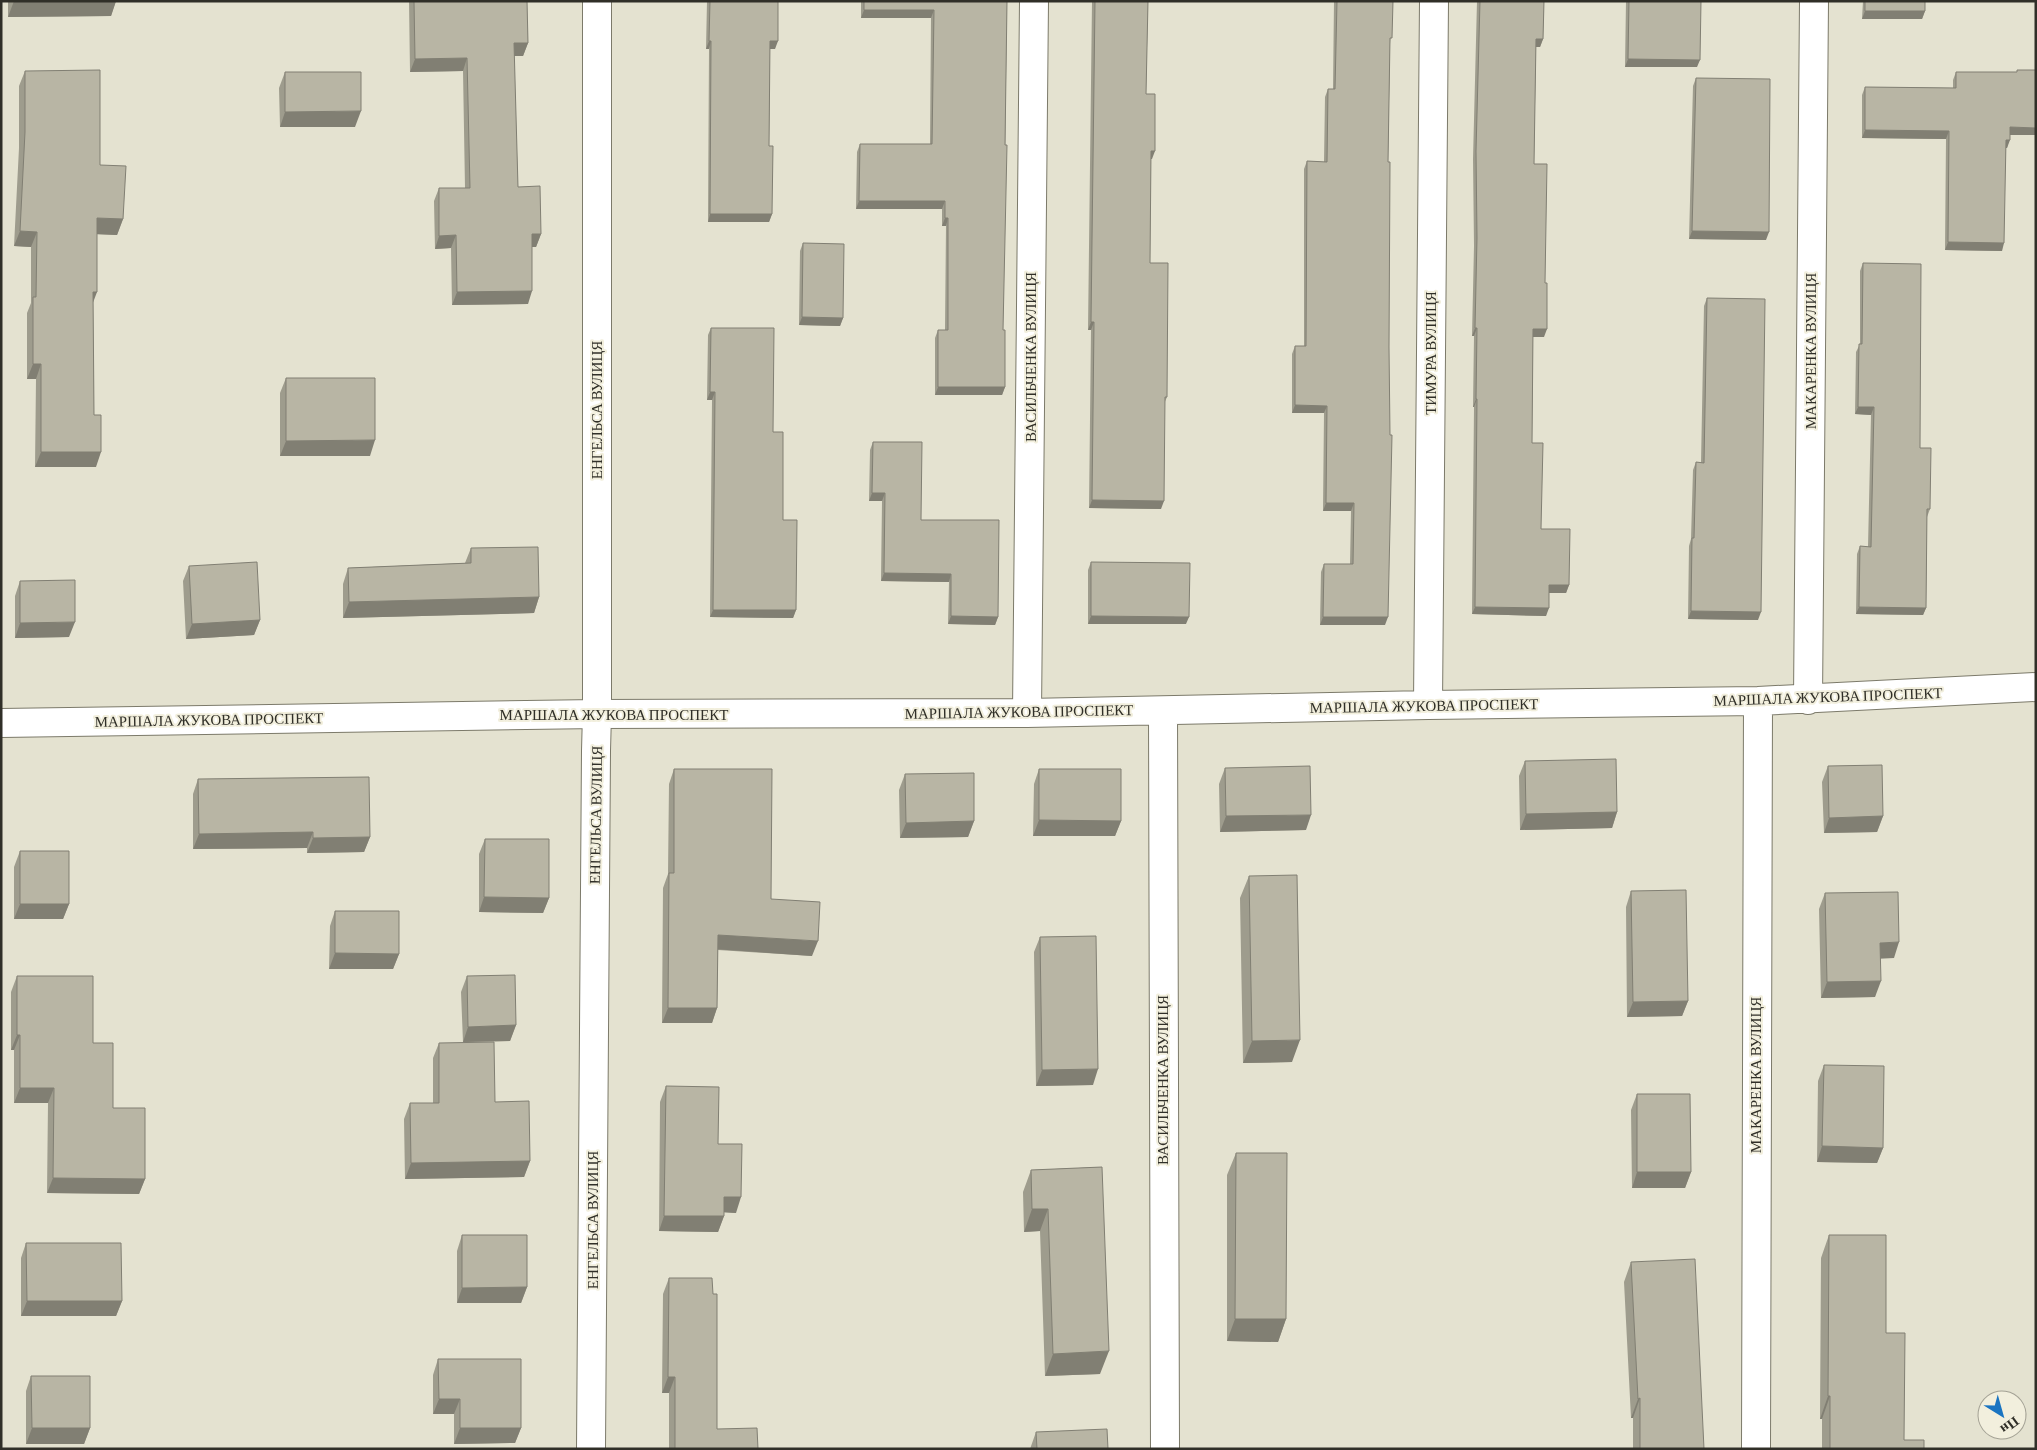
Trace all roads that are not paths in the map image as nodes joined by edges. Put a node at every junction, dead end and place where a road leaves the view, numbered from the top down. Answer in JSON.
{"nodes":[{"id":1,"x":597,"y":1,"type":"edge"},
{"id":2,"x":1034,"y":1,"type":"edge"},
{"id":3,"x":1434,"y":1,"type":"edge"},
{"id":4,"x":1814,"y":1,"type":"edge"},
{"id":5,"x":2036,"y":687,"type":"edge"},
{"id":6,"x":1808,"y":700,"type":"junction"},
{"id":7,"x":1758,"y":701,"type":"junction"},
{"id":8,"x":1428,"y":705,"type":"junction"},
{"id":9,"x":1163,"y":711,"type":"junction"},
{"id":10,"x":1028,"y":713,"type":"junction"},
{"id":11,"x":598,"y":714,"type":"junction"},
{"id":12,"x":1,"y":723,"type":"edge"},
{"id":13,"x":591,"y":1449,"type":"edge"},
{"id":14,"x":1165,"y":1449,"type":"edge"},
{"id":15,"x":1756,"y":1449,"type":"edge"}],
"edges":[{"from":1,"to":11,"type":"street","name":"ЕНГЕЛЬСА ВУЛИЦЯ"},
{"from":2,"to":10,"type":"street","name":"ВАСИЛЬЧЕНКА ВУЛИЦЯ"},
{"from":3,"to":8,"type":"street","name":"ТИМУРА ВУЛИЦЯ"},
{"from":4,"to":6,"type":"street","name":"МАКАРЕНКА ВУЛИЦЯ"},
{"from":5,"to":6,"type":"street","name":"МАРШАЛА ЖУКОВА ПРОСПЕКТ"},
{"from":6,"to":7,"type":"street","name":"МАРШАЛА ЖУКОВА ПРОСПЕКТ"},
{"from":7,"to":8,"type":"street","name":"МАРШАЛА ЖУКОВА ПРОСПЕКТ"},
{"from":7,"to":15,"type":"street","name":"МАКАРЕНКА ВУЛИЦЯ"},
{"from":8,"to":9,"type":"street","name":"МАРШАЛА ЖУКОВА ПРОСПЕКТ"},
{"from":9,"to":10,"type":"street","name":"МАРШАЛА ЖУКОВА ПРОСПЕКТ"},
{"from":9,"to":14,"type":"street","name":"ВАСИЛЬЧЕНКА ВУЛИЦЯ"},
{"from":10,"to":11,"type":"street","name":"МАРШАЛА ЖУКОВА ПРОСПЕКТ"},
{"from":11,"to":12,"type":"street","name":"МАРШАЛА ЖУКОВА ПРОСПЕКТ"},
{"from":11,"to":13,"type":"street","name":"ЕНГЕЛЬСА ВУЛИЦЯ"}]}
